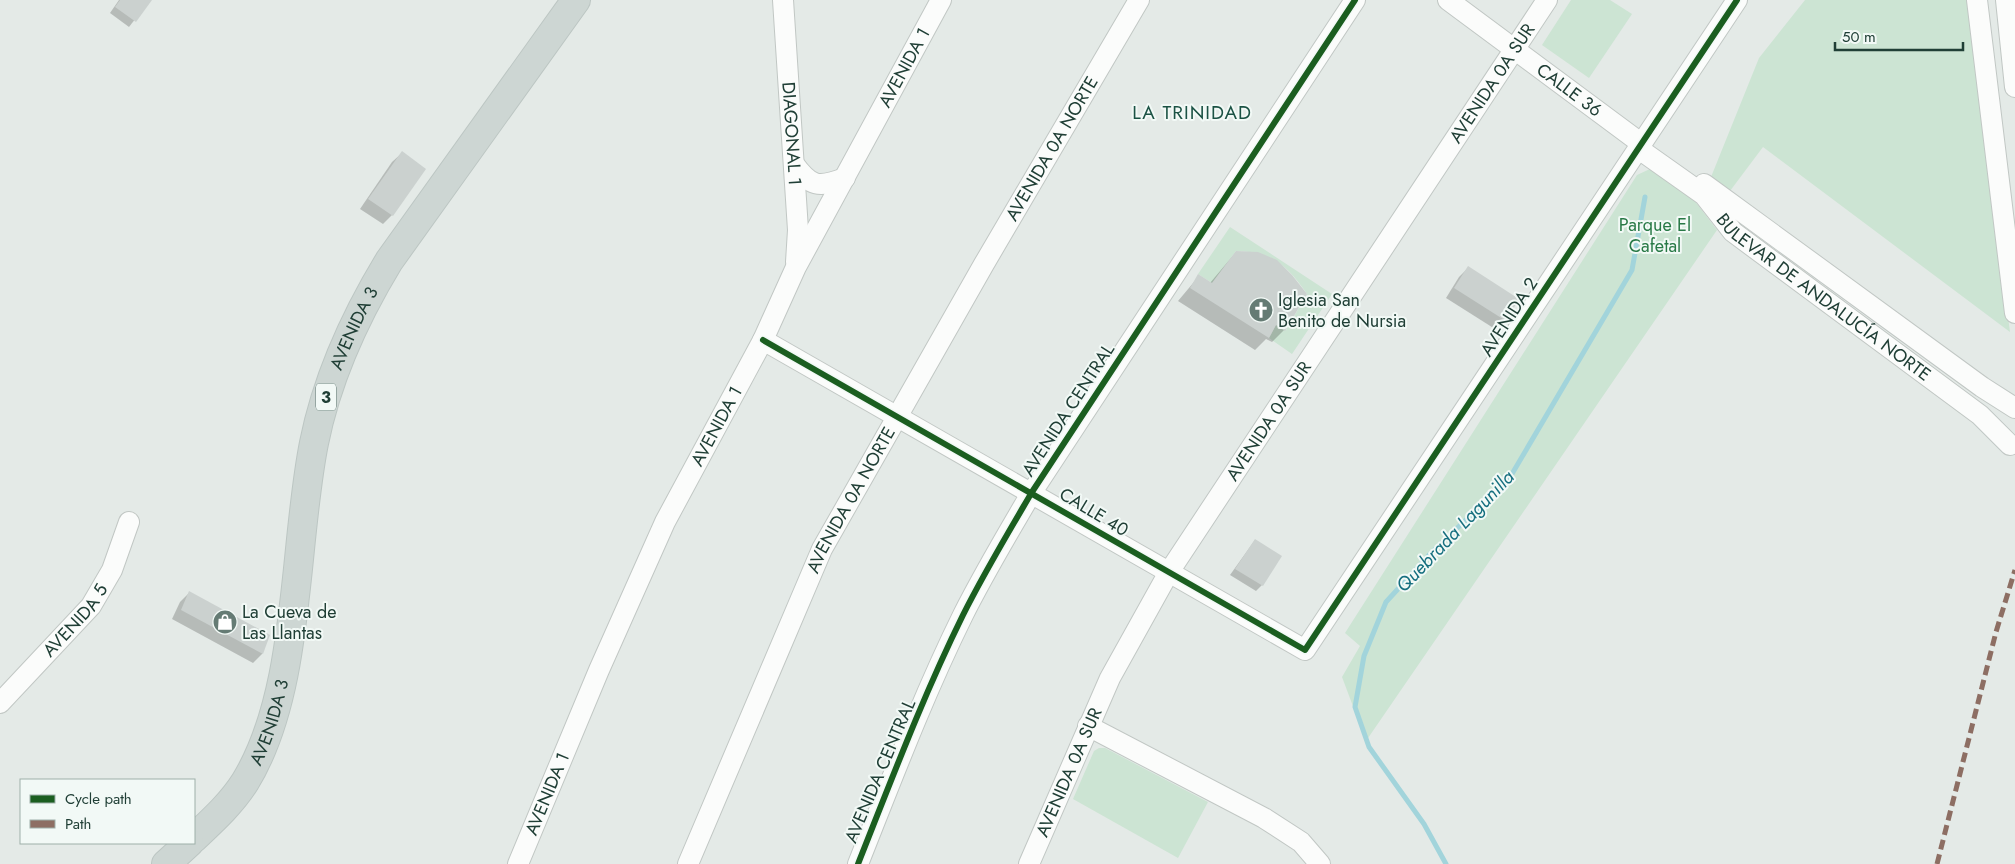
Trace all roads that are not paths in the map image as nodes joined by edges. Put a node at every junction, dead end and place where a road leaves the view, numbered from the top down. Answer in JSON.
{"nodes":[{"id":1,"x":576,"y":0,"type":"edge"},
{"id":2,"x":783,"y":0,"type":"edge"},
{"id":3,"x":941,"y":0,"type":"edge"},
{"id":4,"x":1139,"y":0,"type":"edge"},
{"id":5,"x":1355,"y":0,"type":"edge"},
{"id":6,"x":1448,"y":0,"type":"edge"},
{"id":7,"x":1547,"y":0,"type":"edge"},
{"id":8,"x":1737,"y":0,"type":"edge"},
{"id":9,"x":1976,"y":0,"type":"edge"},
{"id":10,"x":2006,"y":0,"type":"edge"},
{"id":11,"x":1514,"y":49,"type":"junction"},
{"id":12,"x":2012,"y":53,"type":"junction"},
{"id":13,"x":1983,"y":58,"type":"junction"},
{"id":14,"x":2015,"y":87,"type":"edge"},
{"id":15,"x":1642,"y":144,"type":"junction"},
{"id":16,"x":794,"y":164,"type":"junction"},
{"id":17,"x":844,"y":178,"type":"junction"},
{"id":18,"x":2011,"y":260,"type":"edge"},
{"id":19,"x":796,"y":267,"type":"junction"},
{"id":20,"x":2015,"y":313,"type":"edge"},
{"id":21,"x":763,"y":340,"type":"junction"},
{"id":22,"x":2015,"y":408,"type":"edge"},
{"id":23,"x":897,"y":415,"type":"junction"},
{"id":24,"x":2015,"y":420,"type":"edge"},
{"id":25,"x":2013,"y":450,"type":"edge"},
{"id":26,"x":1032,"y":492,"type":"junction"},
{"id":27,"x":129,"y":522,"type":"dead end"},
{"id":28,"x":1169,"y":572,"type":"junction"},
{"id":29,"x":1305,"y":650,"type":"joint"},
{"id":30,"x":0,"y":703,"type":"edge"},
{"id":31,"x":1088,"y":726,"type":"junction"},
{"id":32,"x":195,"y":837,"type":"edge"},
{"id":33,"x":188,"y":844,"type":"edge"},
{"id":34,"x":166,"y":864,"type":"edge"},
{"id":35,"x":518,"y":864,"type":"edge"},
{"id":36,"x":688,"y":864,"type":"edge"},
{"id":37,"x":858,"y":864,"type":"edge"},
{"id":38,"x":1029,"y":864,"type":"edge"},
{"id":39,"x":1320,"y":864,"type":"edge"}],
"edges":[{"from":1,"to":32,"type":"main road","name":"AVENIDA 3","number":"3"},
{"from":2,"to":16,"type":"street","name":"DIAGONAL 1"},
{"from":3,"to":17,"type":"street","name":"AVENIDA 1"},
{"from":4,"to":23,"type":"street","name":"AVENIDA 0A NORTE"},
{"from":5,"to":26,"type":"street","name":"AVENIDA CENTRAL"},
{"from":6,"to":11,"type":"street","name":"CALLE 36"},
{"from":7,"to":11,"type":"street","name":"AVENIDA 0A SUR"},
{"from":8,"to":15,"type":"street","name":"AVENIDA 2"},
{"from":9,"to":13,"type":"street"},
{"from":10,"to":12,"type":"street"},
{"from":11,"to":15,"type":"street","name":"CALLE 36"},
{"from":11,"to":28,"type":"street","name":"AVENIDA 0A SUR"},
{"from":12,"to":13,"type":"street"},
{"from":12,"to":14,"type":"street"},
{"from":13,"to":18,"type":"street"},
{"from":15,"to":22,"type":"street","name":"BULEVAR DE ANDALUCÍA NORTE"},
{"from":15,"to":25,"type":"street","name":"BULEVAR DE ANDALUCÍA NORTE"},
{"from":15,"to":29,"type":"street","name":"AVENIDA 2"},
{"from":16,"to":17,"type":"street"},
{"from":16,"to":19,"type":"street","name":"DIAGONAL 1"},
{"from":17,"to":19,"type":"street","name":"AVENIDA 1"},
{"from":18,"to":20,"type":"street"},
{"from":19,"to":21,"type":"street","name":"AVENIDA 1"},
{"from":21,"to":23,"type":"street","name":"CALLE 40"},
{"from":21,"to":35,"type":"street","name":"AVENIDA 1"},
{"from":23,"to":26,"type":"street","name":"CALLE 40"},
{"from":23,"to":36,"type":"street","name":"AVENIDA 0A NORTE"},
{"from":24,"to":25,"type":"street"},
{"from":26,"to":28,"type":"street","name":"CALLE 40"},
{"from":26,"to":37,"type":"street","name":"AVENIDA CENTRAL"},
{"from":27,"to":30,"type":"street","name":"AVENIDA 5"},
{"from":28,"to":29,"type":"street","name":"CALLE 40"},
{"from":28,"to":31,"type":"street","name":"AVENIDA 0A SUR"},
{"from":31,"to":38,"type":"street","name":"AVENIDA 0A SUR"},
{"from":31,"to":39,"type":"street"},
{"from":33,"to":34,"type":"main road"}]}
